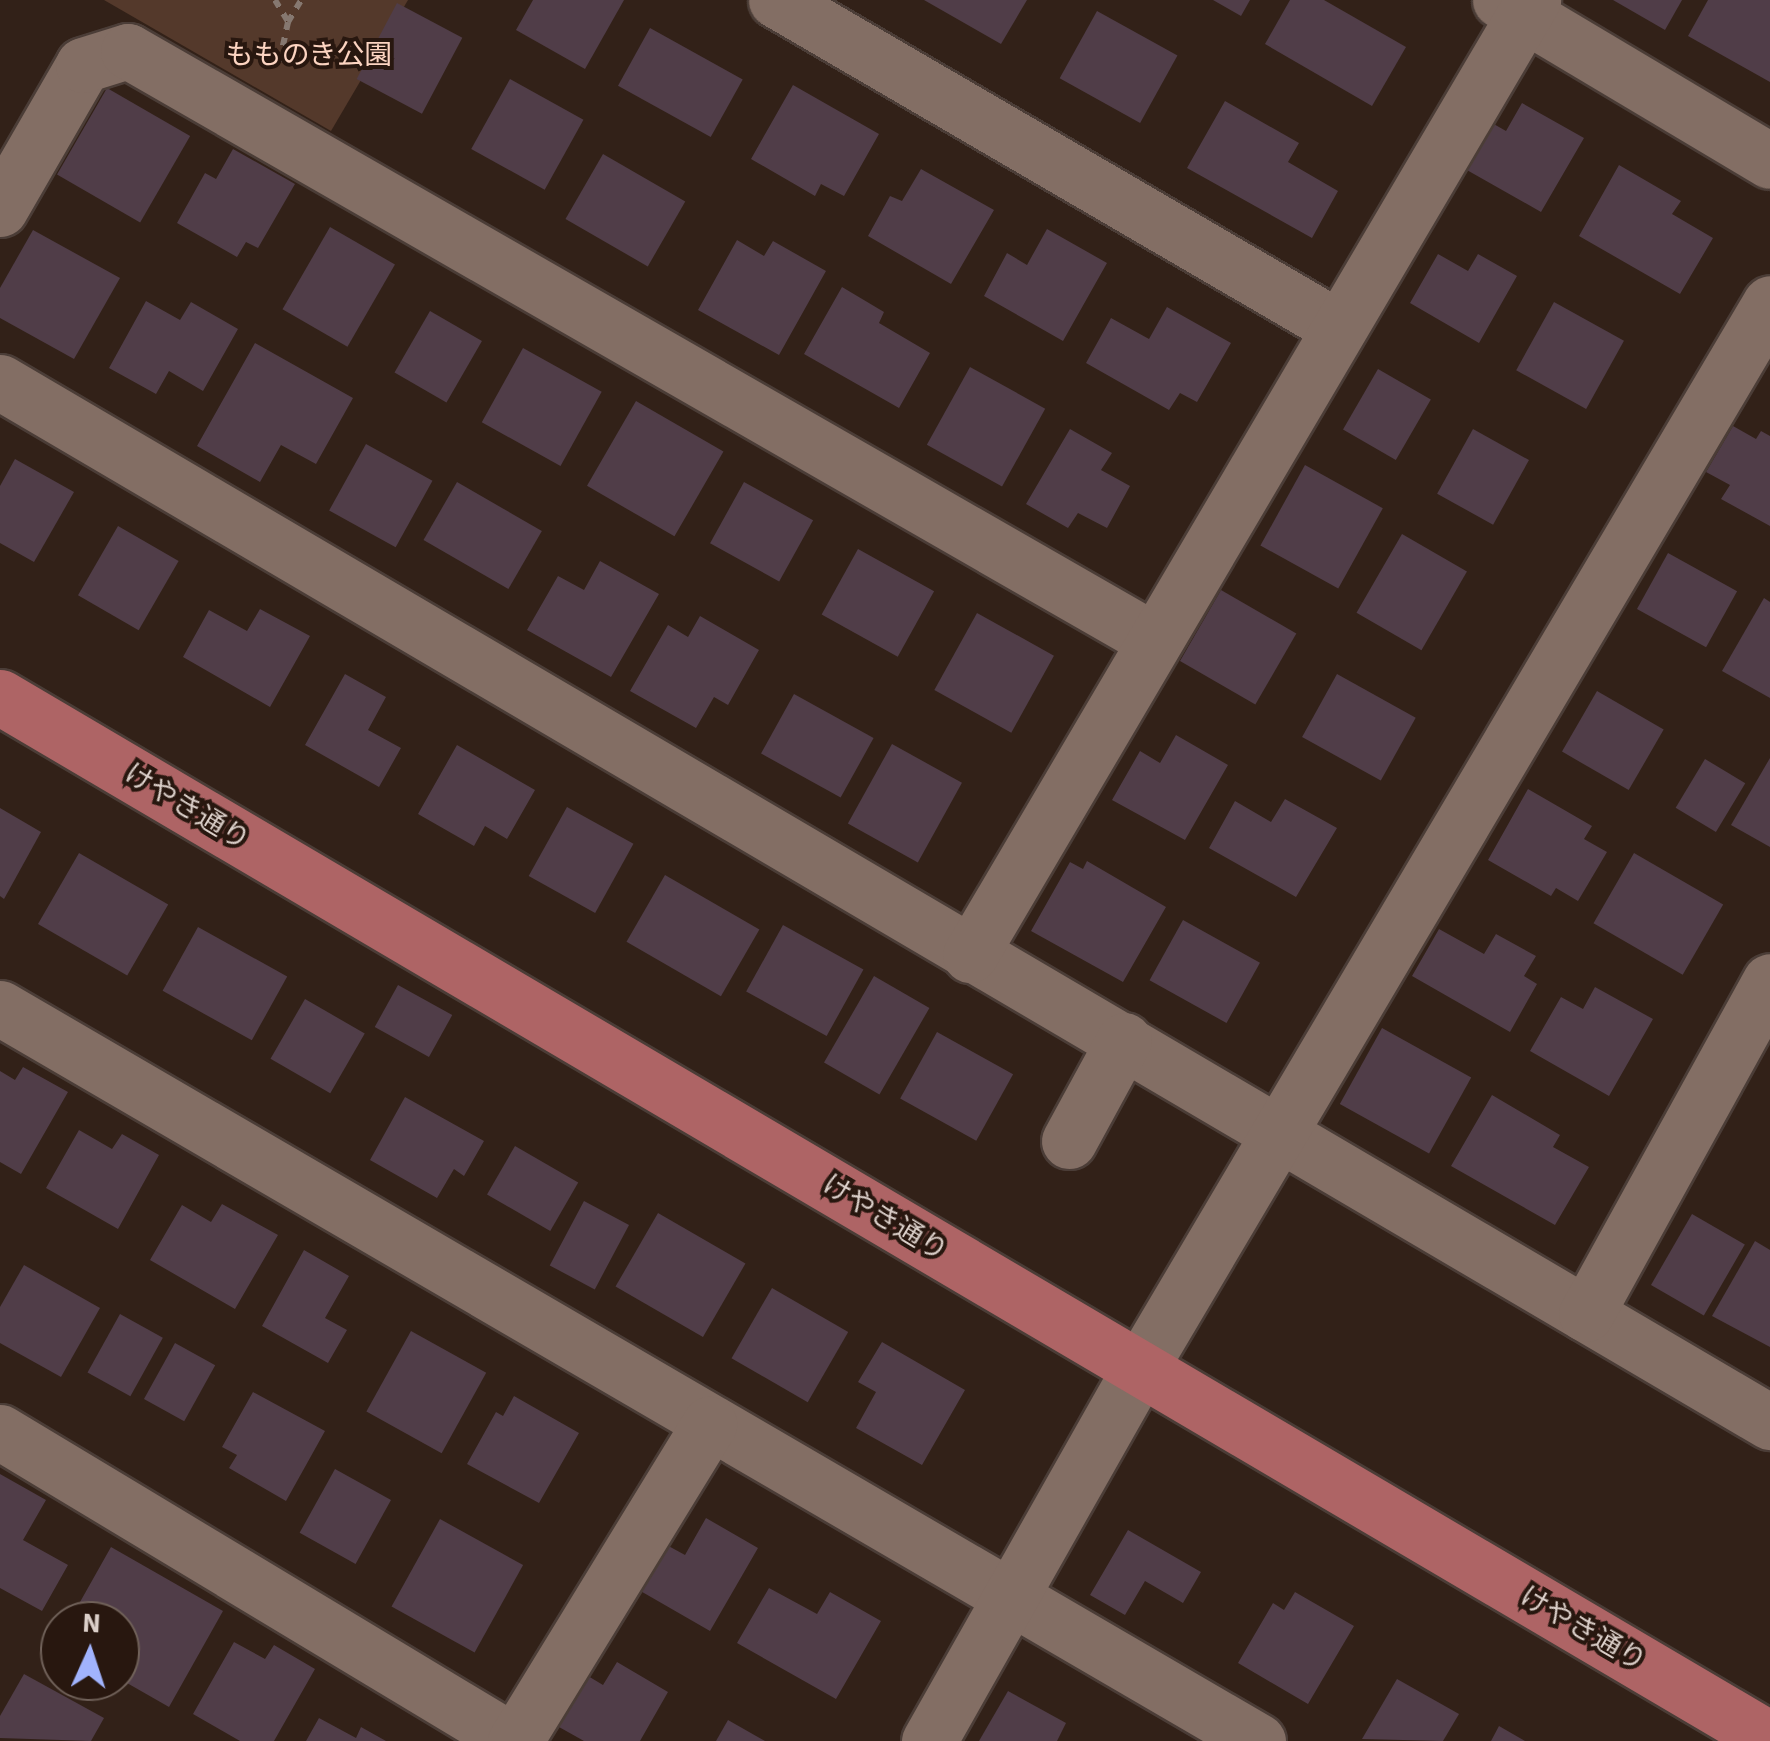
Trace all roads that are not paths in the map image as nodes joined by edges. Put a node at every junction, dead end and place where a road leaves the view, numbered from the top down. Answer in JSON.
{"nodes":[{"id":1,"x":776,"y":0,"type":"edge"},
{"id":2,"x":1519,"y":5,"type":"edge"},
{"id":3,"x":1770,"y":161,"type":"edge"},
{"id":4,"x":0,"y":209,"type":"edge"},
{"id":5,"x":1770,"y":303,"type":"edge"},
{"id":6,"x":1336,"y":326,"type":"junction"},
{"id":7,"x":0,"y":382,"type":"edge"},
{"id":8,"x":1154,"y":640,"type":"junction"},
{"id":9,"x":0,"y":697,"type":"edge"},
{"id":10,"x":970,"y":955,"type":"junction"},
{"id":11,"x":1765,"y":1001,"type":"edge"},
{"id":12,"x":0,"y":1008,"type":"edge"},
{"id":13,"x":1124,"y":1040,"type":"junction"},
{"id":14,"x":1280,"y":1136,"type":"junction"},
{"id":15,"x":1069,"y":1141,"type":"dead end"},
{"id":16,"x":1586,"y":1314,"type":"junction"},
{"id":17,"x":1140,"y":1368,"type":"junction"},
{"id":18,"x":1770,"y":1422,"type":"edge"},
{"id":19,"x":709,"y":1424,"type":"junction"},
{"id":20,"x":0,"y":1432,"type":"edge"},
{"id":21,"x":1012,"y":1598,"type":"junction"},
{"id":22,"x":1770,"y":1738,"type":"edge"},
{"id":23,"x":514,"y":1741,"type":"edge"},
{"id":24,"x":929,"y":1741,"type":"edge"},
{"id":25,"x":1258,"y":1741,"type":"edge"}],
"edges":[{"from":1,"to":6,"type":"street"},
{"from":2,"to":3,"type":"street"},
{"from":2,"to":6,"type":"street"},
{"from":4,"to":8,"type":"street"},
{"from":5,"to":14,"type":"street"},
{"from":6,"to":8,"type":"street"},
{"from":7,"to":10,"type":"street"},
{"from":8,"to":10,"type":"street"},
{"from":9,"to":17,"type":"main road","name":"けやき通り"},
{"from":10,"to":13,"type":"street"},
{"from":11,"to":16,"type":"street"},
{"from":12,"to":19,"type":"street"},
{"from":13,"to":14,"type":"street"},
{"from":13,"to":15,"type":"street"},
{"from":14,"to":16,"type":"street"},
{"from":14,"to":17,"type":"street"},
{"from":16,"to":18,"type":"street"},
{"from":17,"to":21,"type":"street"},
{"from":17,"to":22,"type":"main road","name":"けやき通り"},
{"from":19,"to":21,"type":"street"},
{"from":19,"to":23,"type":"street"},
{"from":20,"to":23,"type":"street"},
{"from":21,"to":24,"type":"street"},
{"from":21,"to":25,"type":"street"}]}
